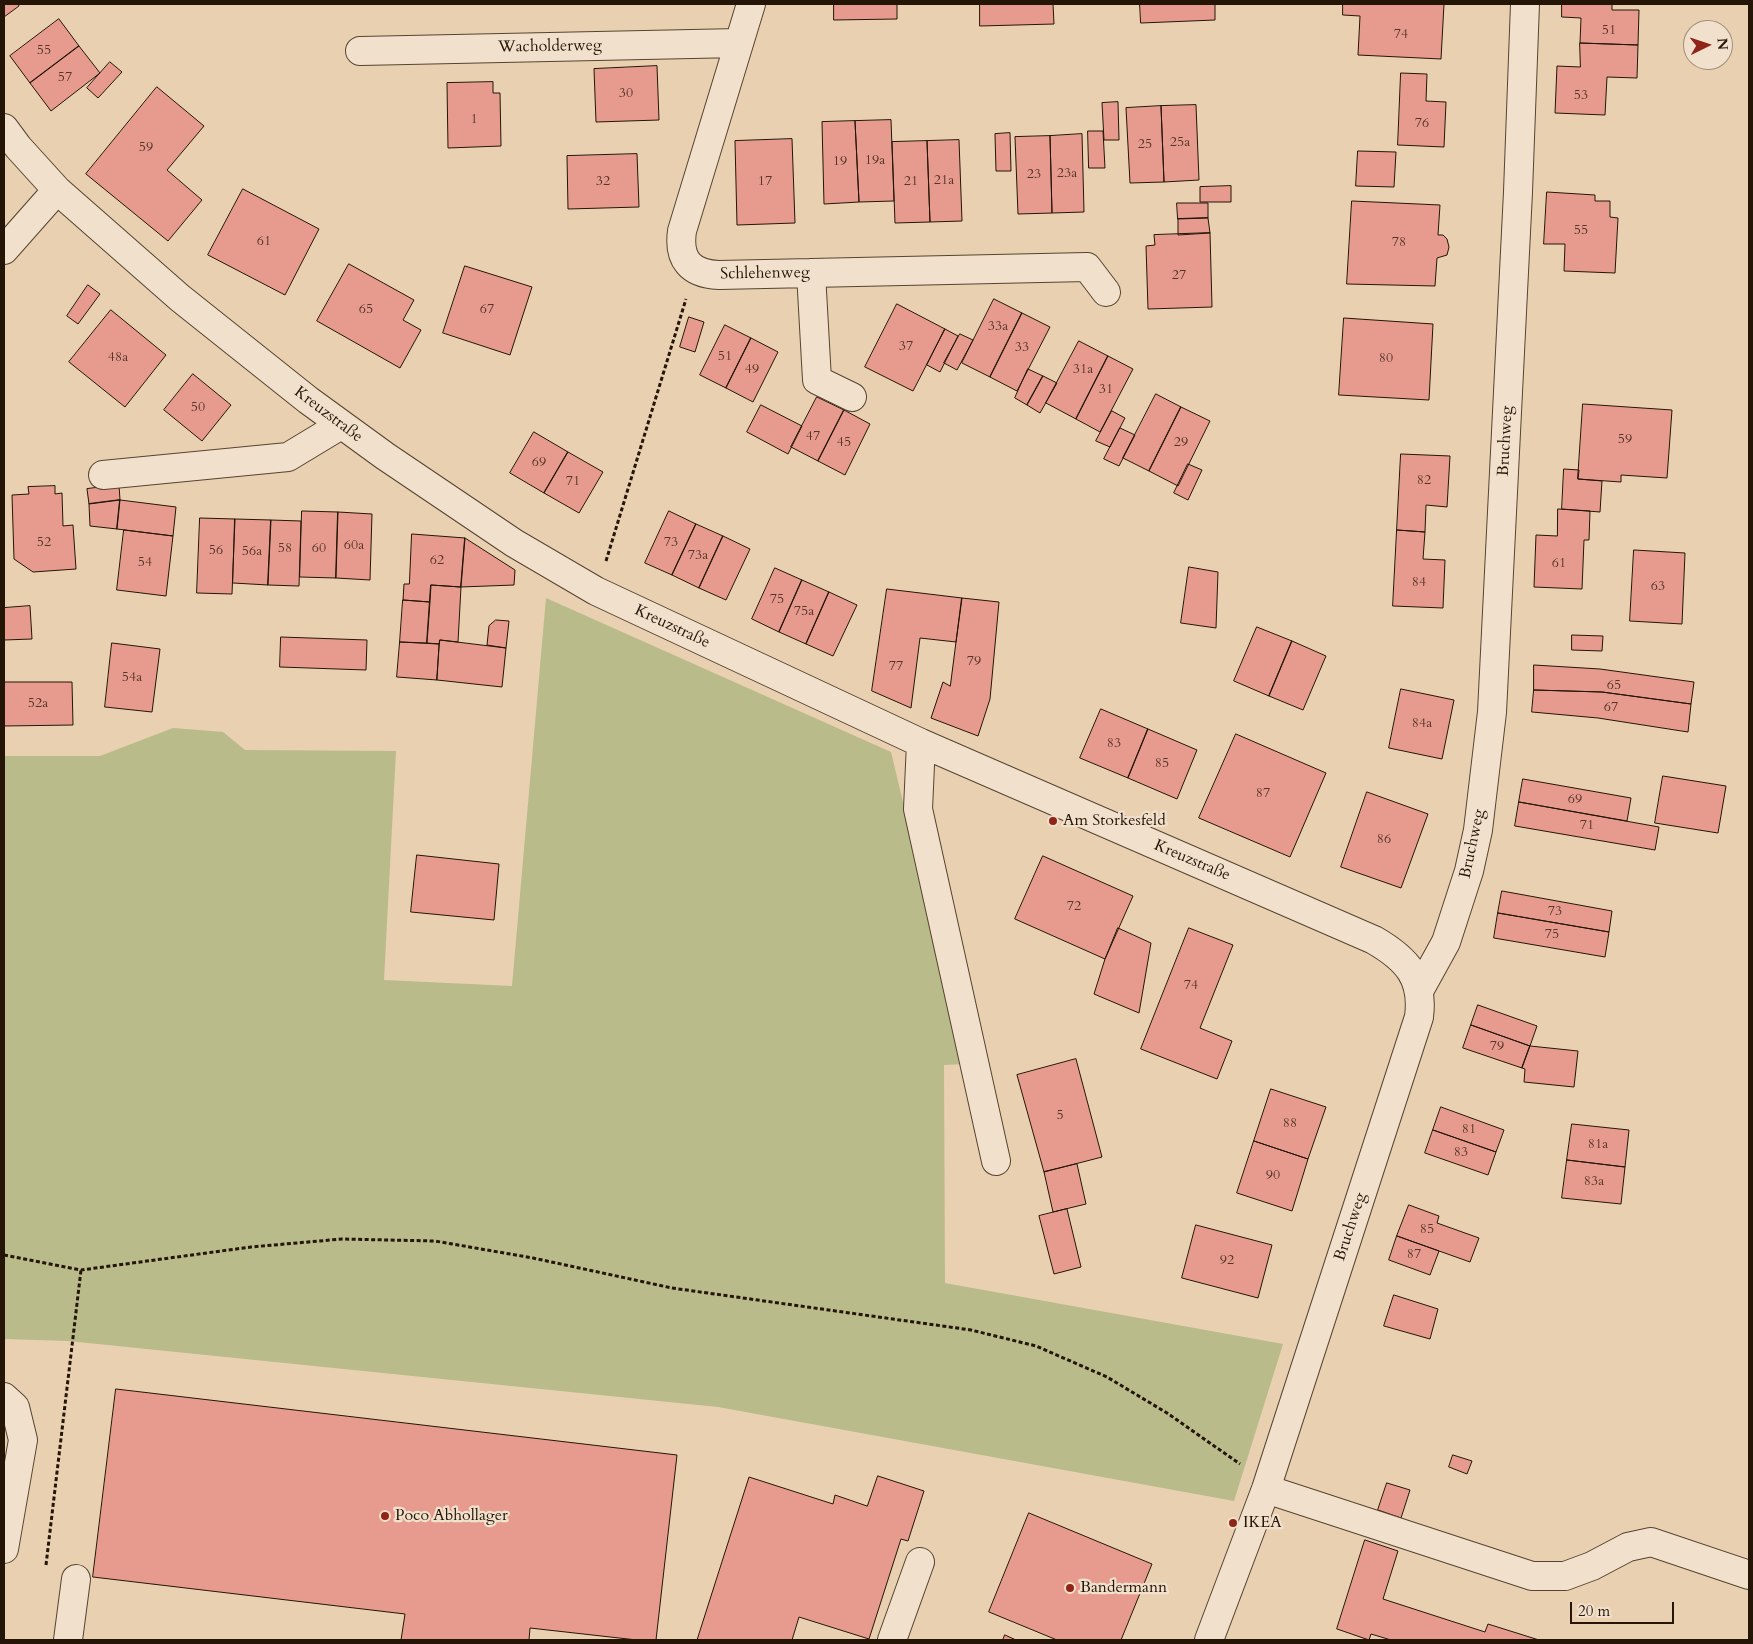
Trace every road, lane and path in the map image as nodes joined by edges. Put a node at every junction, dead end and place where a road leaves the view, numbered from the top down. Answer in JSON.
{"nodes":[{"id":1,"x":751,"y":4,"type":"edge"},
{"id":2,"x":1525,"y":4,"type":"edge"},
{"id":3,"x":739,"y":43,"type":"junction"},
{"id":4,"x":360,"y":51,"type":"dead end"},
{"id":5,"x":4,"y":128,"type":"edge"},
{"id":6,"x":57,"y":190,"type":"junction"},
{"id":7,"x":4,"y":250,"type":"edge"},
{"id":8,"x":695,"y":270,"type":"junction"},
{"id":9,"x":812,"y":273,"type":"junction"},
{"id":10,"x":1106,"y":292,"type":"dead end"},
{"id":11,"x":852,"y":397,"type":"dead end"},
{"id":12,"x":341,"y":425,"type":"junction"},
{"id":13,"x":103,"y":475,"type":"dead end"},
{"id":14,"x":596,"y":591,"type":"junction"},
{"id":15,"x":922,"y":743,"type":"junction"},
{"id":16,"x":1419,"y":991,"type":"junction"},
{"id":17,"x":996,"y":1161,"type":"dead end"},
{"id":18,"x":4,"y":1255,"type":"edge"},
{"id":19,"x":81,"y":1270,"type":"junction"},
{"id":20,"x":4,"y":1397,"type":"edge"},
{"id":21,"x":1266,"y":1489,"type":"junction"},
{"id":22,"x":4,"y":1549,"type":"edge"},
{"id":23,"x":920,"y":1562,"type":"dead end"},
{"id":24,"x":45,"y":1572,"type":"dead end"},
{"id":25,"x":1749,"y":1574,"type":"edge"},
{"id":26,"x":76,"y":1579,"type":"dead end"},
{"id":27,"x":68,"y":1640,"type":"edge"},
{"id":28,"x":892,"y":1640,"type":"edge"},
{"id":29,"x":1209,"y":1640,"type":"edge"}],
"edges":[{"from":1,"to":3,"type":"street"},
{"from":2,"to":16,"type":"street","name":"Bruchweg"},
{"from":3,"to":4,"type":"street","name":"Wacholderweg"},
{"from":3,"to":8,"type":"street"},
{"from":5,"to":6,"type":"street","name":"Kreuzstraße"},
{"from":6,"to":7,"type":"street"},
{"from":6,"to":12,"type":"street","name":"Kreuzstraße"},
{"from":8,"to":9,"type":"street","name":"Schlehenweg"},
{"from":8,"to":14,"type":"path"},
{"from":9,"to":10,"type":"street","name":"Schlehenweg"},
{"from":9,"to":11,"type":"street"},
{"from":12,"to":13,"type":"street"},
{"from":12,"to":14,"type":"street","name":"Kreuzstraße"},
{"from":14,"to":15,"type":"street","name":"Kreuzstraße"},
{"from":15,"to":16,"type":"street","name":"Kreuzstraße"},
{"from":15,"to":17,"type":"street"},
{"from":16,"to":21,"type":"street","name":"Bruchweg"},
{"from":18,"to":19,"type":"path"},
{"from":19,"to":21,"type":"path"},
{"from":19,"to":24,"type":"path"},
{"from":20,"to":22,"type":"street"},
{"from":21,"to":25,"type":"street"},
{"from":21,"to":29,"type":"street","name":"Bruchweg"},
{"from":23,"to":28,"type":"street"},
{"from":26,"to":27,"type":"street"}]}
